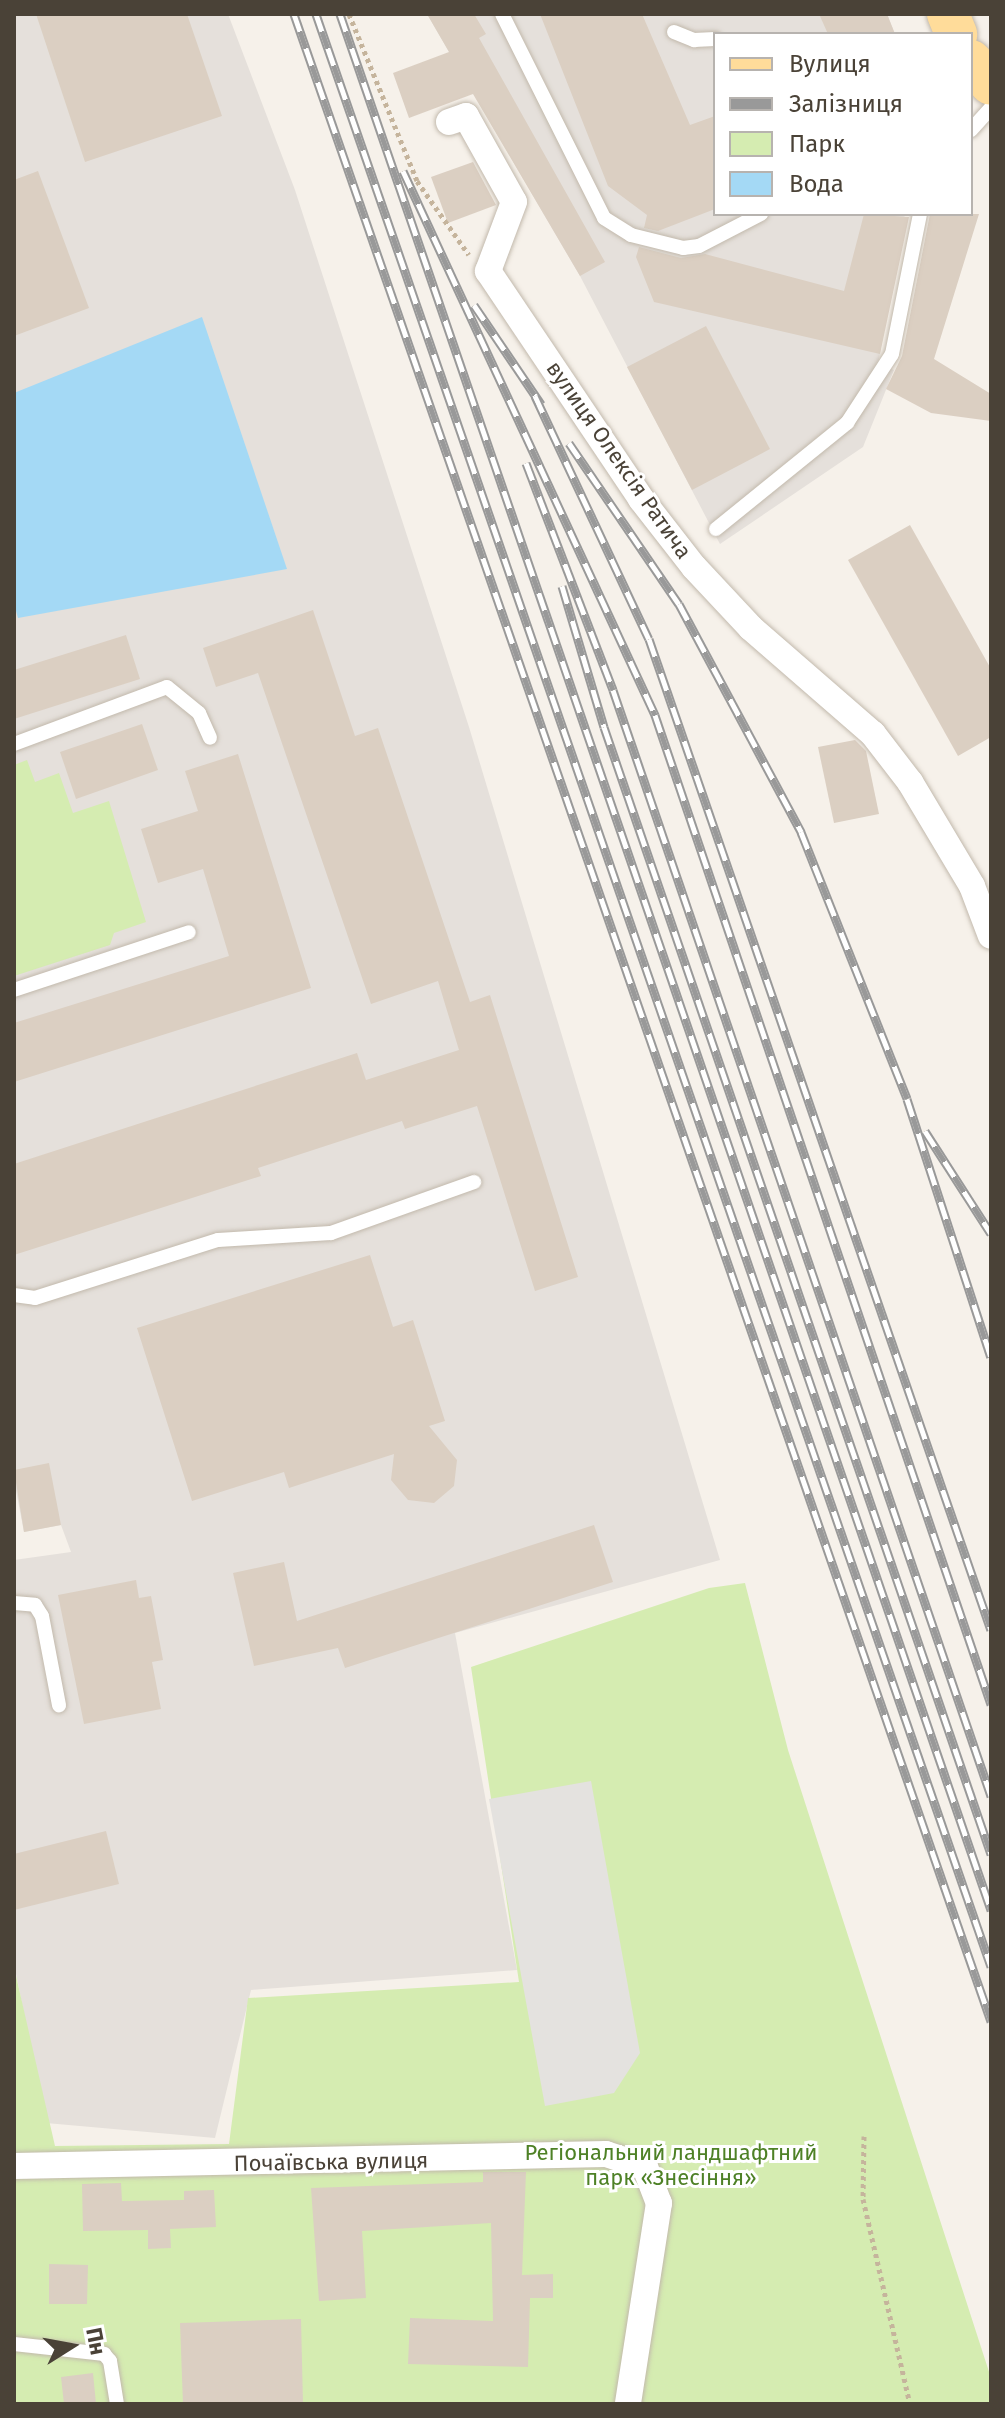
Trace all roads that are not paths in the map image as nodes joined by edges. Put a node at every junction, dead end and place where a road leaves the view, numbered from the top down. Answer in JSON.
{"nodes":[{"id":1,"x":502,"y":14,"type":"edge"},
{"id":2,"x":674,"y":32,"type":"dead end"},
{"id":3,"x":713,"y":39,"type":"edge"},
{"id":4,"x":973,"y":63,"type":"edge"},
{"id":5,"x":991,"y":84,"type":"edge"},
{"id":6,"x":991,"y":108,"type":"edge"},
{"id":7,"x":449,"y":122,"type":"dead end"},
{"id":8,"x":973,"y":128,"type":"edge"},
{"id":9,"x":757,"y":216,"type":"edge"},
{"id":10,"x":920,"y":216,"type":"edge"},
{"id":11,"x":716,"y":529,"type":"dead end"},
{"id":12,"x":210,"y":738,"type":"dead end"},
{"id":13,"x":14,"y":744,"type":"edge"},
{"id":14,"x":189,"y":932,"type":"dead end"},
{"id":15,"x":991,"y":936,"type":"edge"},
{"id":16,"x":14,"y":990,"type":"edge"},
{"id":17,"x":474,"y":1182,"type":"dead end"},
{"id":18,"x":14,"y":1295,"type":"edge"},
{"id":19,"x":14,"y":1603,"type":"edge"},
{"id":20,"x":59,"y":1705,"type":"dead end"},
{"id":21,"x":14,"y":2166,"type":"edge"},
{"id":22,"x":14,"y":2344,"type":"edge"},
{"id":23,"x":117,"y":2404,"type":"edge"},
{"id":24,"x":628,"y":2404,"type":"edge"}],
"edges":[{"from":1,"to":9,"type":"lane"},
{"from":2,"to":3,"type":"lane"},
{"from":4,"to":5,"type":"main road"},
{"from":6,"to":8,"type":"lane"},
{"from":7,"to":15,"type":"street","name":"вулиця Олексія Ратича"},
{"from":10,"to":11,"type":"lane"},
{"from":12,"to":13,"type":"lane"},
{"from":14,"to":16,"type":"lane"},
{"from":17,"to":18,"type":"lane"},
{"from":19,"to":20,"type":"lane"},
{"from":21,"to":24,"type":"street","name":"Почаївська вулиця"},
{"from":22,"to":23,"type":"lane"}]}
